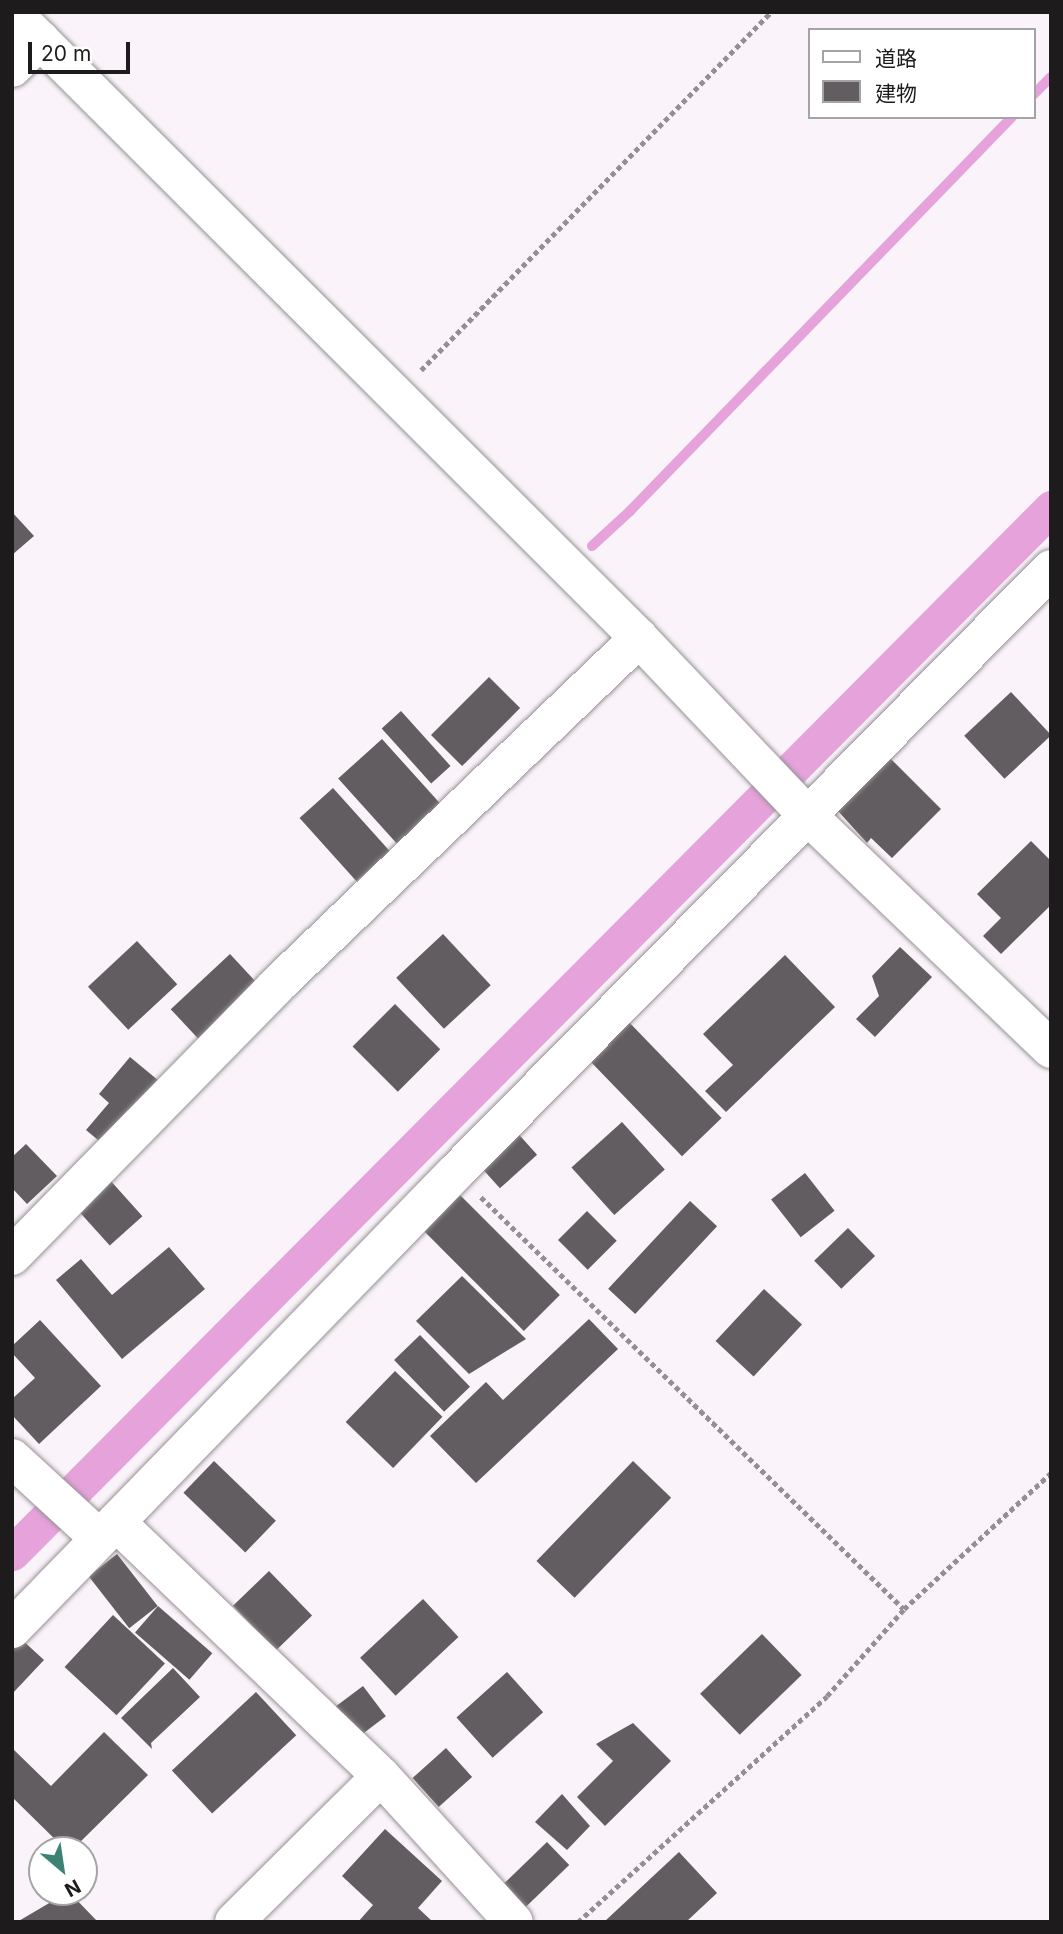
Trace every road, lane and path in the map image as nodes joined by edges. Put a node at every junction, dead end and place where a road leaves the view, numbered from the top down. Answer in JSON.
{"nodes":[{"id":1,"x":12,"y":12,"type":"edge"},
{"id":2,"x":771,"y":12,"type":"edge"},
{"id":3,"x":40,"y":40,"type":"junction"},
{"id":4,"x":12,"y":68,"type":"edge"},
{"id":5,"x":396,"y":395,"type":"junction"},
{"id":6,"x":1051,"y":569,"type":"edge"},
{"id":7,"x":639,"y":638,"type":"junction"},
{"id":8,"x":804,"y":811,"type":"junction"},
{"id":9,"x":1051,"y":1049,"type":"edge"},
{"id":10,"x":456,"y":1172,"type":"junction"},
{"id":11,"x":12,"y":1256,"type":"edge"},
{"id":12,"x":12,"y":1458,"type":"edge"},
{"id":13,"x":1051,"y":1473,"type":"edge"},
{"id":14,"x":99,"y":1528,"type":"junction"},
{"id":15,"x":904,"y":1609,"type":"junction"},
{"id":16,"x":12,"y":1629,"type":"edge"},
{"id":17,"x":381,"y":1776,"type":"junction"},
{"id":18,"x":234,"y":1922,"type":"edge"},
{"id":19,"x":514,"y":1922,"type":"edge"},
{"id":20,"x":578,"y":1922,"type":"edge"}],
"edges":[{"from":1,"to":3,"type":"street"},
{"from":2,"to":5,"type":"path"},
{"from":3,"to":4,"type":"street"},
{"from":3,"to":5,"type":"street"},
{"from":5,"to":7,"type":"street"},
{"from":6,"to":8,"type":"street"},
{"from":7,"to":8,"type":"street"},
{"from":7,"to":11,"type":"street"},
{"from":8,"to":9,"type":"street"},
{"from":8,"to":10,"type":"street"},
{"from":10,"to":14,"type":"street"},
{"from":10,"to":15,"type":"path"},
{"from":12,"to":14,"type":"street"},
{"from":13,"to":15,"type":"path"},
{"from":14,"to":16,"type":"street"},
{"from":14,"to":17,"type":"street"},
{"from":15,"to":20,"type":"path"},
{"from":17,"to":18,"type":"street"},
{"from":17,"to":19,"type":"street"}]}
